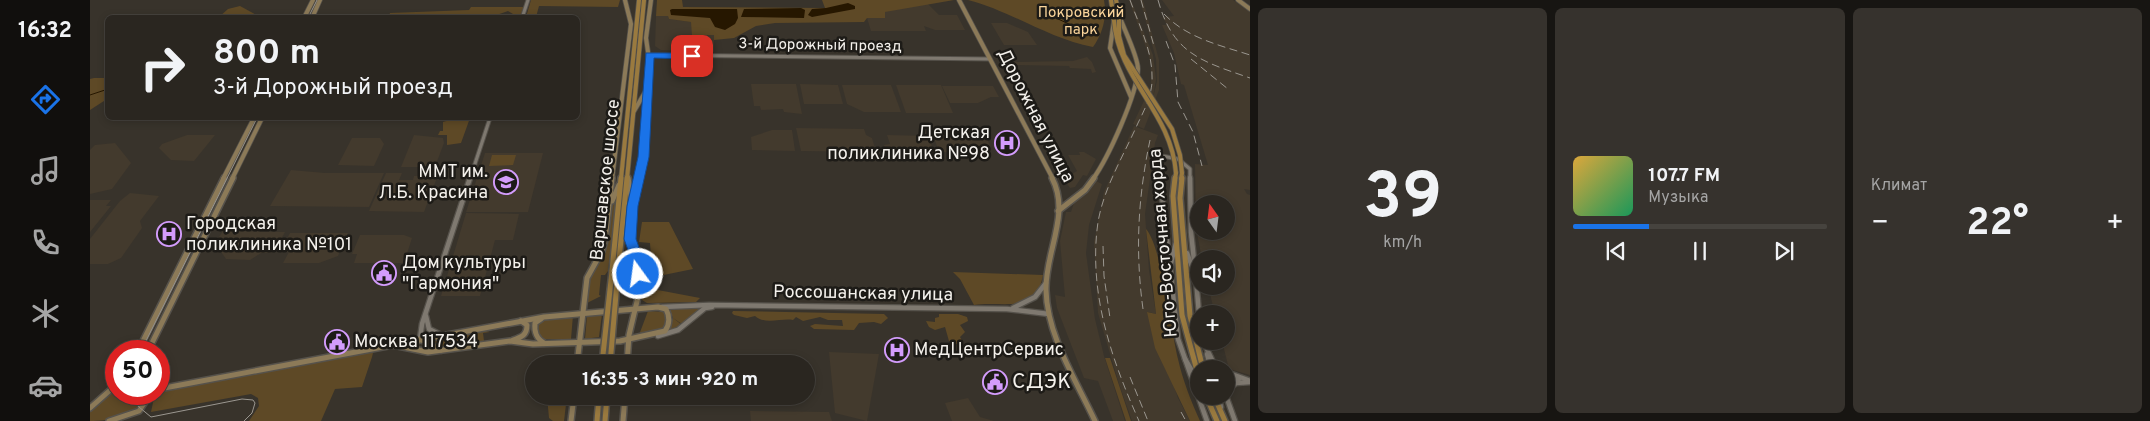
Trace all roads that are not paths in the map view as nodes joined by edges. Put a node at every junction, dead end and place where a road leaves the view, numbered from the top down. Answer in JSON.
{"nodes":[{"id":1,"x":313,"y":0,"type":"edge"},
{"id":2,"x":320,"y":0,"type":"edge"},
{"id":3,"x":528,"y":0,"type":"edge"},
{"id":4,"x":625,"y":0,"type":"edge"},
{"id":5,"x":639,"y":0,"type":"edge"},
{"id":6,"x":644,"y":0,"type":"edge"},
{"id":7,"x":652,"y":0,"type":"edge"},
{"id":8,"x":959,"y":0,"type":"edge"},
{"id":9,"x":1111,"y":0,"type":"edge"},
{"id":10,"x":1116,"y":0,"type":"edge"},
{"id":11,"x":1238,"y":0,"type":"edge"},
{"id":12,"x":1242,"y":0,"type":"edge"},
{"id":13,"x":1250,"y":7,"type":"edge"},
{"id":14,"x":306,"y":15,"type":"edge"},
{"id":15,"x":313,"y":15,"type":"edge"},
{"id":16,"x":523,"y":15,"type":"edge"},
{"id":17,"x":1119,"y":16,"type":"junction"},
{"id":18,"x":1114,"y":21,"type":"junction"},
{"id":19,"x":642,"y":23,"type":"junction"},
{"id":20,"x":646,"y":38,"type":"junction"},
{"id":21,"x":650,"y":55,"type":"junction"},
{"id":22,"x":990,"y":59,"type":"junction"},
{"id":23,"x":648,"y":85,"type":"junction"},
{"id":24,"x":1131,"y":100,"type":"junction"},
{"id":25,"x":634,"y":111,"type":"junction"},
{"id":26,"x":253,"y":120,"type":"edge"},
{"id":27,"x":261,"y":120,"type":"edge"},
{"id":28,"x":489,"y":120,"type":"edge"},
{"id":29,"x":628,"y":176,"type":"junction"},
{"id":30,"x":620,"y":183,"type":"junction"},
{"id":31,"x":1059,"y":201,"type":"junction"},
{"id":32,"x":1068,"y":202,"type":"junction"},
{"id":33,"x":632,"y":206,"type":"junction"},
{"id":34,"x":610,"y":207,"type":"junction"},
{"id":35,"x":1058,"y":211,"type":"junction"},
{"id":36,"x":202,"y":221,"type":"junction"},
{"id":37,"x":211,"y":222,"type":"junction"},
{"id":38,"x":1176,"y":243,"type":"junction"},
{"id":39,"x":1185,"y":245,"type":"junction"},
{"id":40,"x":1193,"y":250,"type":"edge"},
{"id":41,"x":1190,"y":260,"type":"edge"},
{"id":42,"x":1169,"y":270,"type":"junction"},
{"id":43,"x":1047,"y":281,"type":"junction"},
{"id":44,"x":719,"y":305,"type":"junction"},
{"id":45,"x":662,"y":307,"type":"junction"},
{"id":46,"x":637,"y":308,"type":"junction"},
{"id":47,"x":1007,"y":309,"type":"junction"},
{"id":48,"x":582,"y":312,"type":"junction"},
{"id":49,"x":426,"y":314,"type":"junction"},
{"id":50,"x":1049,"y":314,"type":"junction"},
{"id":51,"x":544,"y":317,"type":"junction"},
{"id":52,"x":520,"y":321,"type":"junction"},
{"id":53,"x":441,"y":335,"type":"junction"},
{"id":54,"x":658,"y":336,"type":"junction"},
{"id":55,"x":420,"y":339,"type":"junction"},
{"id":56,"x":143,"y":340,"type":"edge"},
{"id":57,"x":153,"y":340,"type":"edge"},
{"id":58,"x":629,"y":340,"type":"junction"},
{"id":59,"x":510,"y":341,"type":"junction"},
{"id":60,"x":579,"y":343,"type":"junction"},
{"id":61,"x":545,"y":344,"type":"junction"},
{"id":62,"x":392,"y":345,"type":"junction"},
{"id":63,"x":1181,"y":350,"type":"junction"},
{"id":64,"x":444,"y":351,"type":"junction"},
{"id":65,"x":578,"y":355,"type":"edge"},
{"id":66,"x":603,"y":355,"type":"edge"},
{"id":67,"x":611,"y":355,"type":"edge"},
{"id":68,"x":628,"y":355,"type":"edge"},
{"id":69,"x":1194,"y":360,"type":"edge"},
{"id":70,"x":1202,"y":360,"type":"edge"},
{"id":71,"x":1190,"y":366,"type":"edge"},
{"id":72,"x":1235,"y":376,"type":"edge"},
{"id":73,"x":1244,"y":379,"type":"junction"},
{"id":74,"x":1235,"y":380,"type":"edge"},
{"id":75,"x":1250,"y":382,"type":"edge"},
{"id":76,"x":1235,"y":384,"type":"edge"},
{"id":77,"x":170,"y":387,"type":"edge"},
{"id":78,"x":105,"y":395,"type":"edge"},
{"id":79,"x":145,"y":405,"type":"edge"},
{"id":80,"x":573,"y":405,"type":"edge"},
{"id":81,"x":598,"y":405,"type":"edge"},
{"id":82,"x":606,"y":405,"type":"edge"},
{"id":83,"x":625,"y":405,"type":"edge"},
{"id":84,"x":1210,"y":405,"type":"edge"},
{"id":85,"x":1218,"y":405,"type":"edge"},
{"id":86,"x":1221,"y":405,"type":"edge"},
{"id":87,"x":1229,"y":405,"type":"edge"},
{"id":88,"x":90,"y":408,"type":"edge"},
{"id":89,"x":109,"y":421,"type":"edge"},
{"id":90,"x":571,"y":421,"type":"edge"},
{"id":91,"x":597,"y":421,"type":"edge"},
{"id":92,"x":605,"y":421,"type":"edge"},
{"id":93,"x":624,"y":421,"type":"edge"},
{"id":94,"x":1095,"y":421,"type":"edge"},
{"id":95,"x":1207,"y":421,"type":"edge"},
{"id":96,"x":1217,"y":421,"type":"edge"},
{"id":97,"x":1226,"y":421,"type":"edge"},
{"id":98,"x":1235,"y":421,"type":"edge"}],
"edges":[{"from":1,"to":14,"type":"main road"},
{"from":2,"to":15,"type":"main road"},
{"from":3,"to":16,"type":"street"},
{"from":4,"to":34,"type":"main road"},
{"from":5,"to":30,"type":"main road","name":"Варшавское шоссе"},
{"from":6,"to":19,"type":"main road","name":"Варшавское шоссе"},
{"from":7,"to":20,"type":"main road"},
{"from":8,"to":22,"type":"main road","name":"Дорожная улица"},
{"from":9,"to":18,"type":"main road","name":"Юго-Восточная хорда"},
{"from":10,"to":17,"type":"main road","name":"Юго-Восточная хорда","bridge":true},
{"from":11,"to":13,"type":"main road"},
{"from":12,"to":13,"type":"main road"},
{"from":17,"to":24,"type":"main road","bridge":true},
{"from":17,"to":39,"type":"main road","name":"Юго-Восточная хорда","bridge":true},
{"from":18,"to":24,"type":"main road"},
{"from":18,"to":38,"type":"main road","name":"Юго-Восточная хорда","bridge":true},
{"from":19,"to":20,"type":"main road"},
{"from":19,"to":25,"type":"main road","name":"Варшавское шоссе"},
{"from":20,"to":21,"type":"main road"},
{"from":21,"to":22,"type":"street","name":"3-й Дорожный проезд"},
{"from":21,"to":23,"type":"main road"},
{"from":22,"to":31,"type":"main road","name":"Дорожная улица"},
{"from":23,"to":25,"type":"main road"},
{"from":23,"to":33,"type":"main road"},
{"from":24,"to":32,"type":"main road"},
{"from":25,"to":29,"type":"main road","name":"Варшавское шоссе"},
{"from":26,"to":36,"type":"main road"},
{"from":27,"to":37,"type":"main road"},
{"from":28,"to":49,"type":"street"},
{"from":29,"to":33,"type":"main road"},
{"from":29,"to":67,"type":"main road","name":"Варшавское шоссе","bridge":true},
{"from":30,"to":34,"type":"main road"},
{"from":30,"to":66,"type":"main road","name":"Варшавское шоссе","bridge":true},
{"from":31,"to":32,"type":"main road"},
{"from":31,"to":35,"type":"main road","name":"Дорожная улица"},
{"from":32,"to":35,"type":"main road"},
{"from":33,"to":46,"type":"main road"},
{"from":34,"to":48,"type":"main road"},
{"from":35,"to":43,"type":"main road","name":"Дорожная улица"},
{"from":36,"to":37,"type":"main road"},
{"from":36,"to":56,"type":"main road"},
{"from":37,"to":57,"type":"main road"},
{"from":38,"to":42,"type":"street"},
{"from":38,"to":69,"type":"main road","name":"Юго-Восточная хорда"},
{"from":39,"to":41,"type":"street"},
{"from":39,"to":70,"type":"main road","name":"Юго-Восточная хорда"},
{"from":40,"to":42,"type":"street"},
{"from":42,"to":63,"type":"street"},
{"from":43,"to":47,"type":"street","name":"Россошанская улица"},
{"from":43,"to":50,"type":"main road","name":"Дорожная улица"},
{"from":44,"to":45,"type":"street","name":"Россошанская улица"},
{"from":44,"to":47,"type":"street","name":"Россошанская улица"},
{"from":44,"to":54,"type":"street","name":"Россошанская улица"},
{"from":45,"to":46,"type":"main road","name":"Россошанская улица"},
{"from":45,"to":54,"type":"main road"},
{"from":46,"to":48,"type":"main road","name":"Россошанская улица"},
{"from":46,"to":58,"type":"main road"},
{"from":47,"to":50,"type":"street","name":"Россошанская улица"},
{"from":48,"to":51,"type":"main road","name":"Россошанская улица"},
{"from":48,"to":60,"type":"main road"},
{"from":49,"to":53,"type":"street"},
{"from":49,"to":55,"type":"street"},
{"from":50,"to":94,"type":"main road","name":"Дорожная улица"},
{"from":51,"to":52,"type":"main road","name":"Россошанская улица"},
{"from":51,"to":61,"type":"main road"},
{"from":52,"to":53,"type":"main road","name":"Россошанская улица"},
{"from":52,"to":59,"type":"main road"},
{"from":53,"to":55,"type":"main road","name":"Россошанская улица"},
{"from":54,"to":58,"type":"main road","name":"Россошанская улица"},
{"from":55,"to":62,"type":"main road","name":"Россошанская улица"},
{"from":55,"to":64,"type":"main road"},
{"from":58,"to":60,"type":"main road","name":"Россошанская улица"},
{"from":58,"to":68,"type":"main road"},
{"from":59,"to":61,"type":"main road","name":"Россошанская улица"},
{"from":59,"to":64,"type":"main road","name":"Россошанская улица"},
{"from":60,"to":61,"type":"main road","name":"Россошанская улица"},
{"from":60,"to":65,"type":"main road"},
{"from":62,"to":64,"type":"main road","name":"Россошанская улица"},
{"from":62,"to":77,"type":"main road","name":"Россошанская улица"},
{"from":63,"to":71,"type":"street"},
{"from":63,"to":95,"type":"street"},
{"from":72,"to":73,"type":"street"},
{"from":73,"to":74,"type":"street"},
{"from":73,"to":75,"type":"street"},
{"from":75,"to":76,"type":"street"},
{"from":78,"to":88,"type":"main road"},
{"from":79,"to":89,"type":"main road"},
{"from":80,"to":90,"type":"main road"},
{"from":81,"to":91,"type":"main road"},
{"from":82,"to":92,"type":"main road"},
{"from":83,"to":93,"type":"main road"},
{"from":84,"to":96,"type":"main road"},
{"from":85,"to":97,"type":"main road"},
{"from":86,"to":97,"type":"street"},
{"from":87,"to":98,"type":"street"}]}
